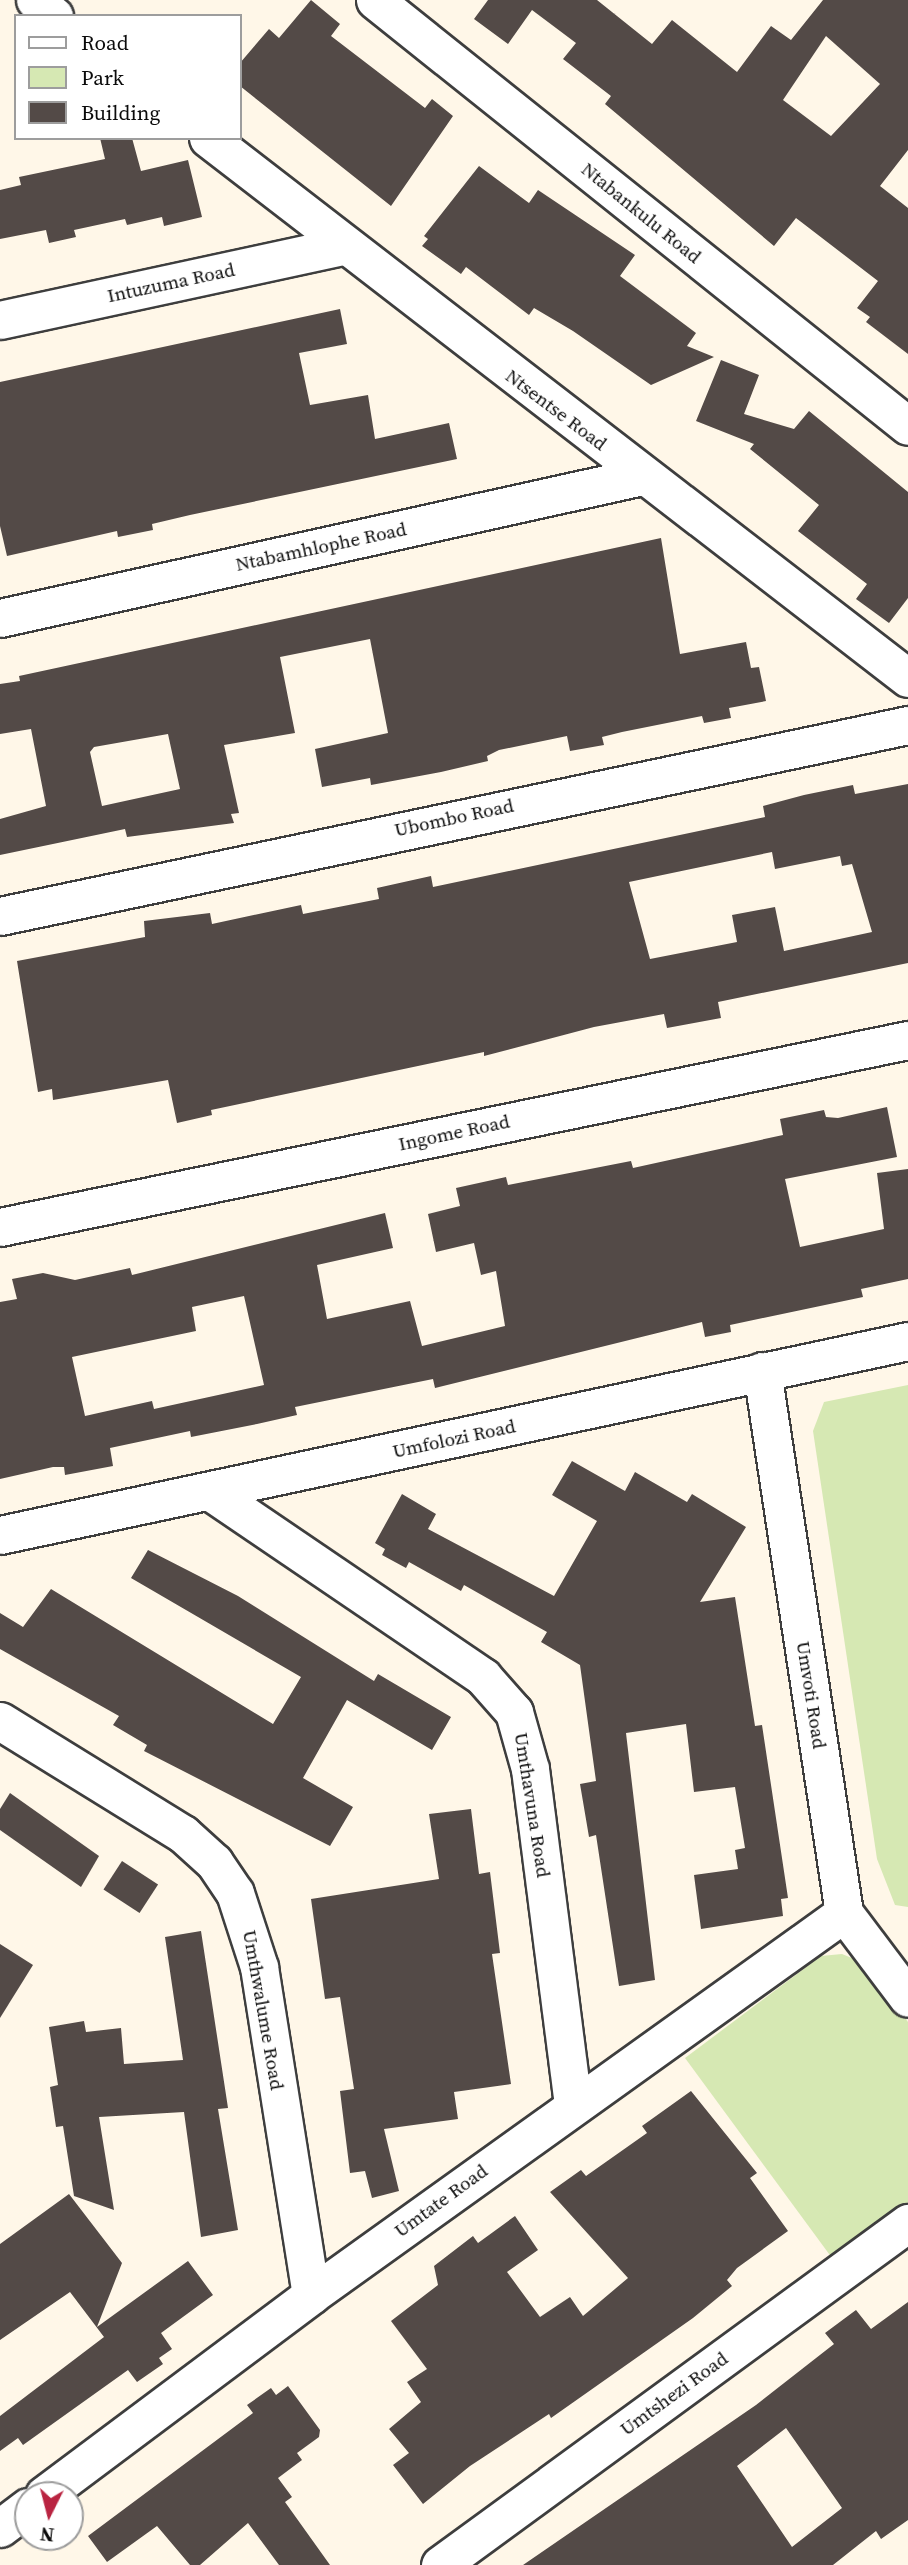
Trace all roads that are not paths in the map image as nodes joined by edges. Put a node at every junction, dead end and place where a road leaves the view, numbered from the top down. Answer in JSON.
{"nodes":[{"id":1,"x":35,"y":0,"type":"edge"},
{"id":2,"x":375,"y":0,"type":"edge"},
{"id":3,"x":52,"y":14,"type":"edge"},
{"id":4,"x":210,"y":140,"type":"edge"},
{"id":5,"x":342,"y":246,"type":"junction"},
{"id":6,"x":0,"y":320,"type":"edge"},
{"id":7,"x":908,"y":426,"type":"edge"},
{"id":8,"x":642,"y":476,"type":"junction"},
{"id":9,"x":0,"y":618,"type":"edge"},
{"id":10,"x":908,"y":678,"type":"edge"},
{"id":11,"x":908,"y":725,"type":"edge"},
{"id":12,"x":0,"y":916,"type":"edge"},
{"id":13,"x":908,"y":1040,"type":"edge"},
{"id":14,"x":0,"y":1227,"type":"edge"},
{"id":15,"x":908,"y":1341,"type":"edge"},
{"id":16,"x":762,"y":1371,"type":"junction"},
{"id":17,"x":211,"y":1492,"type":"junction"},
{"id":18,"x":0,"y":1535,"type":"edge"},
{"id":19,"x":0,"y":1721,"type":"edge"},
{"id":20,"x":844,"y":1913,"type":"junction"},
{"id":21,"x":908,"y":1998,"type":"edge"},
{"id":22,"x":573,"y":2105,"type":"junction"},
{"id":23,"x":908,"y":2223,"type":"edge"},
{"id":24,"x":311,"y":2295,"type":"junction"},
{"id":25,"x":63,"y":2481,"type":"edge"},
{"id":26,"x":440,"y":2565,"type":"edge"}],
"edges":[{"from":1,"to":3,"type":"street"},
{"from":2,"to":7,"type":"street","name":"Ntabankulu Road"},
{"from":4,"to":5,"type":"street","name":"Ntsentse Road"},
{"from":5,"to":6,"type":"street","name":"Intuzuma Road"},
{"from":5,"to":8,"type":"street","name":"Ntsentse Road"},
{"from":8,"to":9,"type":"street","name":"Ntabamhlophe Road"},
{"from":8,"to":10,"type":"street","name":"Ntsentse Road"},
{"from":11,"to":12,"type":"street","name":"Ubombo Road"},
{"from":13,"to":14,"type":"street","name":"Ingome Road"},
{"from":15,"to":16,"type":"street","name":"Umfolozi Road"},
{"from":16,"to":17,"type":"street","name":"Umfolozi Road"},
{"from":16,"to":20,"type":"street","name":"Umvoti Road"},
{"from":17,"to":18,"type":"street","name":"Umfolozi Road"},
{"from":17,"to":22,"type":"street","name":"Umthavuna Road"},
{"from":19,"to":24,"type":"street","name":"Umthwalume Road"},
{"from":20,"to":21,"type":"street","name":"Umvoti Road"},
{"from":20,"to":22,"type":"street","name":"Umtate Road"},
{"from":22,"to":24,"type":"street","name":"Umtate Road"},
{"from":23,"to":26,"type":"street","name":"Umtshezi Road"},
{"from":24,"to":25,"type":"street","name":"Umtate Road"}]}
